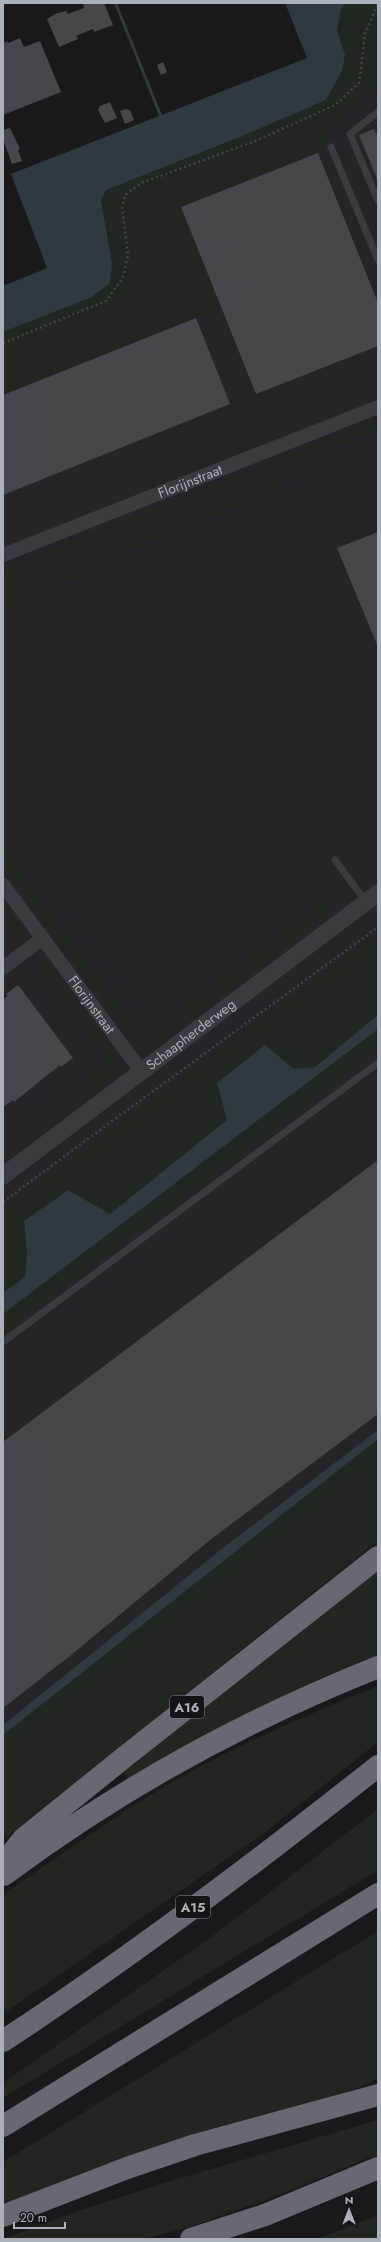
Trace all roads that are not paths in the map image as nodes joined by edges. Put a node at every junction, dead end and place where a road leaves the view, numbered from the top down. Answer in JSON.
{"nodes":[{"id":1,"x":378,"y":112,"type":"edge"},
{"id":2,"x":331,"y":147,"type":"dead end"},
{"id":3,"x":378,"y":201,"type":"edge"},
{"id":4,"x":378,"y":260,"type":"edge"},
{"id":5,"x":378,"y":407,"type":"edge"},
{"id":6,"x":3,"y":555,"type":"edge"},
{"id":7,"x":335,"y":860,"type":"dead end"},
{"id":8,"x":3,"y":885,"type":"edge"},
{"id":9,"x":372,"y":898,"type":"edge"},
{"id":10,"x":42,"y":938,"type":"junction"},
{"id":11,"x":3,"y":968,"type":"edge"},
{"id":12,"x":378,"y":1063,"type":"edge"},
{"id":13,"x":142,"y":1072,"type":"junction"},
{"id":14,"x":3,"y":1176,"type":"edge"},
{"id":15,"x":3,"y":1342,"type":"edge"},
{"id":16,"x":378,"y":1557,"type":"edge"},
{"id":17,"x":378,"y":1667,"type":"edge"},
{"id":18,"x":378,"y":1766,"type":"edge"},
{"id":19,"x":3,"y":1864,"type":"edge"},
{"id":20,"x":3,"y":1876,"type":"edge"},
{"id":21,"x":378,"y":1894,"type":"edge"},
{"id":22,"x":3,"y":2041,"type":"edge"},
{"id":23,"x":378,"y":2095,"type":"edge"},
{"id":24,"x":3,"y":2126,"type":"edge"},
{"id":25,"x":378,"y":2168,"type":"edge"},
{"id":26,"x":3,"y":2216,"type":"edge"},
{"id":27,"x":191,"y":2239,"type":"edge"}],
"edges":[{"from":1,"to":3,"type":"lane"},
{"from":2,"to":4,"type":"lane"},
{"from":5,"to":6,"type":"street","name":"Florijnstraat"},
{"from":7,"to":9,"type":"lane"},
{"from":8,"to":10,"type":"street","name":"Florijnstraat"},
{"from":9,"to":13,"type":"street","name":"Schaapherderweg"},
{"from":10,"to":11,"type":"street"},
{"from":10,"to":13,"type":"street","name":"Florijnstraat"},
{"from":12,"to":15,"type":"lane"},
{"from":13,"to":14,"type":"street","name":"Schaapherderweg"},
{"from":16,"to":19,"type":"highway","number":"A16"},
{"from":17,"to":20,"type":"highway"},
{"from":18,"to":22,"type":"highway","number":"A15"},
{"from":21,"to":24,"type":"highway"},
{"from":23,"to":26,"type":"highway"},
{"from":25,"to":27,"type":"highway"}]}
